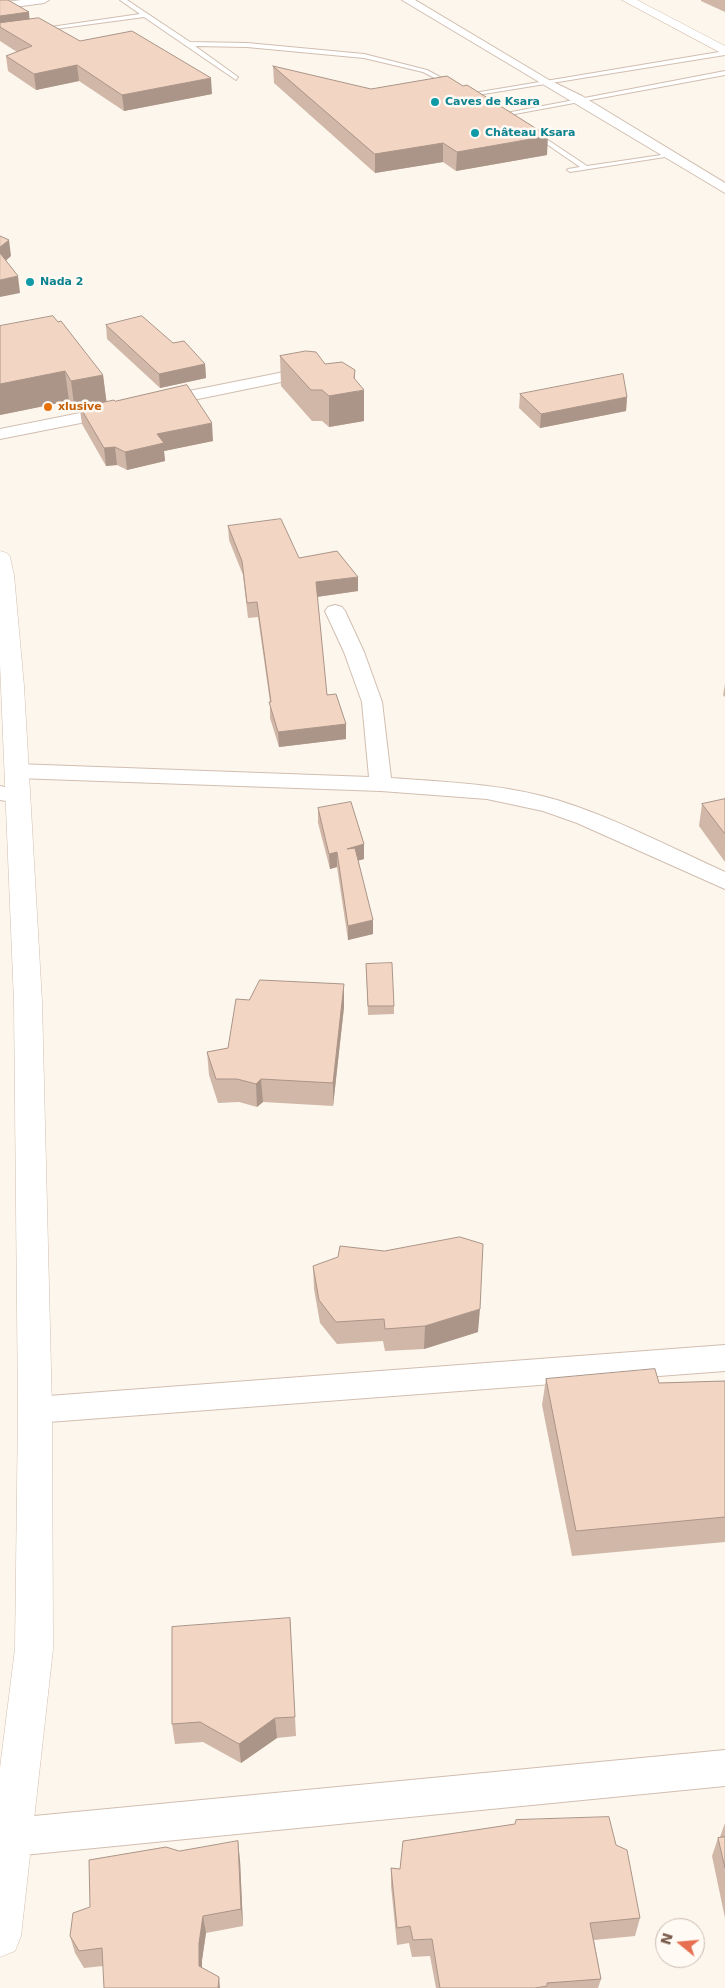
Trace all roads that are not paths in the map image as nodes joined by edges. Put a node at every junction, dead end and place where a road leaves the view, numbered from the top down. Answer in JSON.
{"nodes":[{"id":1,"x":44,"y":0,"type":"edge"},
{"id":2,"x":123,"y":0,"type":"edge"},
{"id":3,"x":407,"y":0,"type":"edge"},
{"id":4,"x":628,"y":0,"type":"edge"},
{"id":5,"x":642,"y":0,"type":"edge"},
{"id":6,"x":0,"y":6,"type":"edge"},
{"id":7,"x":145,"y":15,"type":"junction"},
{"id":8,"x":38,"y":29,"type":"edge"},
{"id":9,"x":725,"y":42,"type":"edge"},
{"id":10,"x":189,"y":44,"type":"junction"},
{"id":11,"x":725,"y":52,"type":"edge"},
{"id":12,"x":725,"y":73,"type":"edge"},
{"id":13,"x":236,"y":78,"type":"dead end"},
{"id":14,"x":545,"y":82,"type":"junction"},
{"id":15,"x":455,"y":86,"type":"edge"},
{"id":16,"x":463,"y":90,"type":"edge"},
{"id":17,"x":471,"y":94,"type":"junction"},
{"id":18,"x":479,"y":99,"type":"edge"},
{"id":19,"x":578,"y":100,"type":"junction"},
{"id":20,"x":496,"y":109,"type":"edge"},
{"id":21,"x":504,"y":114,"type":"junction"},
{"id":22,"x":513,"y":119,"type":"edge"},
{"id":23,"x":529,"y":130,"type":"edge"},
{"id":24,"x":668,"y":156,"type":"junction"},
{"id":25,"x":586,"y":168,"type":"junction"},
{"id":26,"x":570,"y":170,"type":"dead end"},
{"id":27,"x":725,"y":189,"type":"edge"},
{"id":28,"x":320,"y":369,"type":"edge"},
{"id":29,"x":146,"y":405,"type":"edge"},
{"id":30,"x":126,"y":409,"type":"edge"},
{"id":31,"x":0,"y":434,"type":"edge"},
{"id":32,"x":1,"y":569,"type":"edge"},
{"id":33,"x":335,"y":610,"type":"dead end"},
{"id":34,"x":381,"y":784,"type":"junction"},
{"id":35,"x":11,"y":787,"type":"edge"},
{"id":36,"x":725,"y":881,"type":"edge"},
{"id":37,"x":725,"y":1358,"type":"edge"},
{"id":38,"x":34,"y":1410,"type":"junction"},
{"id":39,"x":725,"y":1768,"type":"edge"},
{"id":40,"x":13,"y":1837,"type":"junction"},
{"id":41,"x":0,"y":1936,"type":"edge"}],
"edges":[{"from":1,"to":6,"type":"street"},
{"from":2,"to":7,"type":"lane"},
{"from":3,"to":14,"type":"street"},
{"from":4,"to":11,"type":"street"},
{"from":5,"to":9,"type":"street"},
{"from":7,"to":8,"type":"lane"},
{"from":7,"to":10,"type":"lane"},
{"from":10,"to":13,"type":"lane"},
{"from":10,"to":15,"type":"lane"},
{"from":11,"to":14,"type":"lane"},
{"from":12,"to":19,"type":"lane"},
{"from":14,"to":17,"type":"lane"},
{"from":14,"to":19,"type":"street"},
{"from":16,"to":17,"type":"lane"},
{"from":17,"to":18,"type":"lane"},
{"from":19,"to":21,"type":"lane"},
{"from":19,"to":24,"type":"street"},
{"from":20,"to":21,"type":"lane"},
{"from":21,"to":22,"type":"lane"},
{"from":23,"to":25,"type":"lane"},
{"from":24,"to":25,"type":"lane"},
{"from":24,"to":27,"type":"street"},
{"from":25,"to":26,"type":"lane"},
{"from":28,"to":29,"type":"street"},
{"from":30,"to":31,"type":"street"},
{"from":32,"to":35,"type":"street"},
{"from":33,"to":34,"type":"street"},
{"from":34,"to":35,"type":"street"},
{"from":34,"to":36,"type":"street"},
{"from":35,"to":38,"type":"street"},
{"from":37,"to":38,"type":"street"},
{"from":38,"to":40,"type":"street"},
{"from":39,"to":40,"type":"street"},
{"from":40,"to":41,"type":"street"}]}
